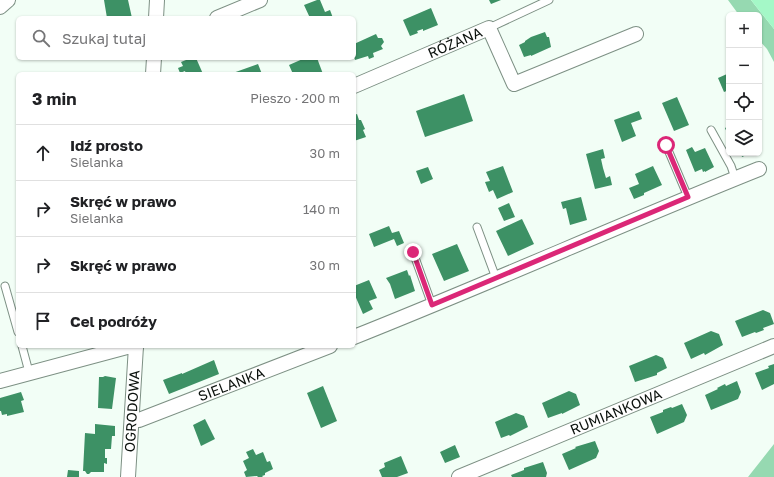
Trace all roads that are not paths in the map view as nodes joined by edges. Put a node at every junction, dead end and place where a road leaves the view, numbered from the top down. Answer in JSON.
{"nodes":[{"id":1,"x":8,"y":0,"type":"edge"},
{"id":2,"x":157,"y":0,"type":"edge"},
{"id":3,"x":260,"y":0,"type":"edge"},
{"id":4,"x":548,"y":0,"type":"edge"},
{"id":5,"x":0,"y":7,"type":"edge"},
{"id":6,"x":156,"y":16,"type":"edge"},
{"id":7,"x":222,"y":16,"type":"edge"},
{"id":8,"x":489,"y":28,"type":"junction"},
{"id":9,"x":636,"y":34,"type":"dead end"},
{"id":10,"x":154,"y":60,"type":"edge"},
{"id":11,"x":153,"y":72,"type":"edge"},
{"id":12,"x":356,"y":85,"type":"edge"},
{"id":13,"x":711,"y":130,"type":"dead end"},
{"id":14,"x":666,"y":145,"type":"dead end"},
{"id":15,"x":759,"y":168,"type":"dead end"},
{"id":16,"x":735,"y":178,"type":"junction"},
{"id":17,"x":688,"y":197,"type":"junction"},
{"id":18,"x":477,"y":227,"type":"dead end"},
{"id":19,"x":413,"y":252,"type":"dead end"},
{"id":20,"x":496,"y":278,"type":"junction"},
{"id":21,"x":5,"y":286,"type":"dead end"},
{"id":22,"x":432,"y":305,"type":"junction"},
{"id":23,"x":16,"y":325,"type":"edge"},
{"id":24,"x":356,"y":336,"type":"edge"},
{"id":25,"x":774,"y":346,"type":"edge"},
{"id":26,"x":23,"y":348,"type":"edge"},
{"id":27,"x":123,"y":348,"type":"edge"},
{"id":28,"x":136,"y":348,"type":"edge"},
{"id":29,"x":325,"y":348,"type":"edge"},
{"id":30,"x":29,"y":372,"type":"junction"},
{"id":31,"x":0,"y":381,"type":"edge"},
{"id":32,"x":132,"y":420,"type":"junction"},
{"id":33,"x":128,"y":477,"type":"edge"},
{"id":34,"x":459,"y":477,"type":"edge"}],
"edges":[{"from":1,"to":5,"type":"street"},
{"from":2,"to":6,"type":"street"},
{"from":3,"to":7,"type":"street"},
{"from":4,"to":8,"type":"lane"},
{"from":8,"to":9,"type":"street","name":"RÓŻANA"},
{"from":8,"to":12,"type":"street","name":"RÓŻANA"},
{"from":10,"to":11,"type":"street"},
{"from":13,"to":16,"type":"lane"},
{"from":14,"to":17,"type":"lane"},
{"from":15,"to":16,"type":"street"},
{"from":16,"to":17,"type":"street"},
{"from":17,"to":20,"type":"street"},
{"from":18,"to":20,"type":"lane"},
{"from":19,"to":22,"type":"lane"},
{"from":20,"to":22,"type":"street"},
{"from":21,"to":23,"type":"lane"},
{"from":22,"to":24,"type":"street"},
{"from":25,"to":34,"type":"street","name":"RUMIANKOWA"},
{"from":26,"to":30,"type":"lane"},
{"from":27,"to":30,"type":"street"},
{"from":28,"to":32,"type":"street","name":"OGRODOWA"},
{"from":29,"to":32,"type":"street","name":"SIELANKA"},
{"from":30,"to":31,"type":"street"},
{"from":32,"to":33,"type":"street","name":"OGRODOWA"}]}
